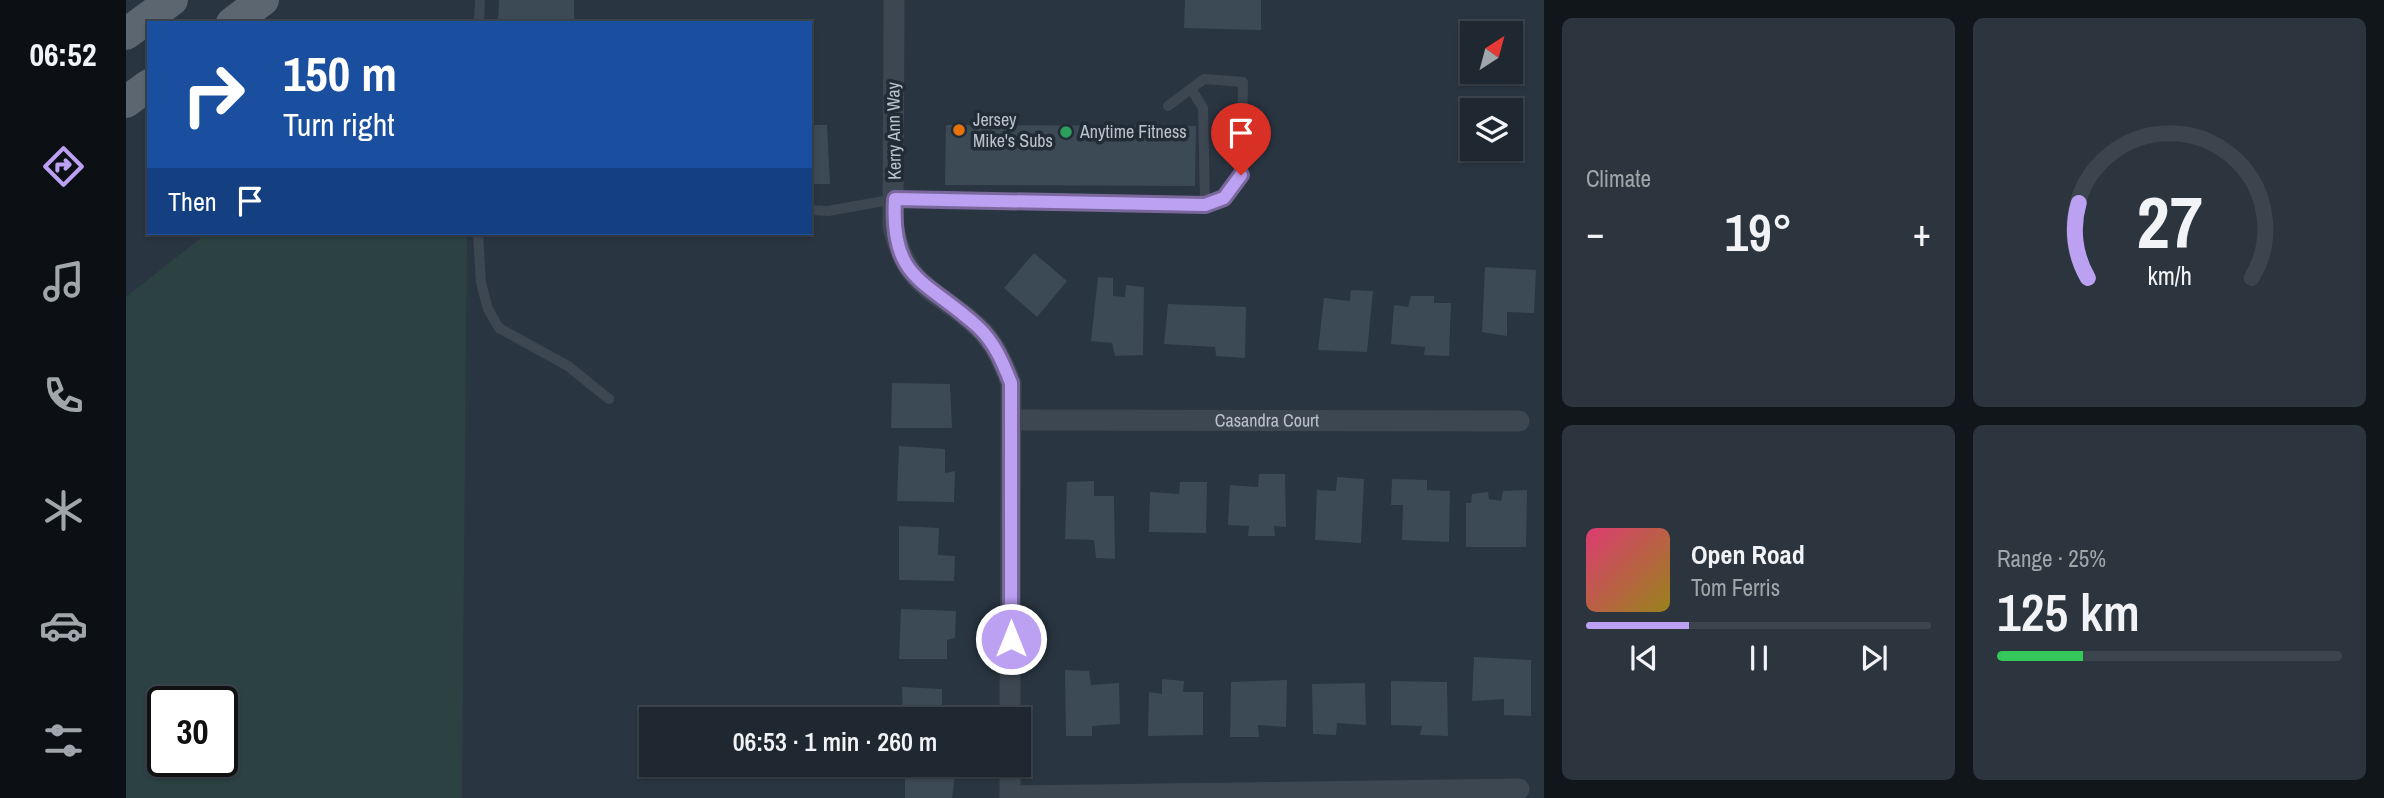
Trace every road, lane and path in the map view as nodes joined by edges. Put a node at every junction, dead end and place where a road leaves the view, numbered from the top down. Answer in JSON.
{"nodes":[{"id":1,"x":172,"y":0,"type":"edge"},
{"id":2,"x":262,"y":0,"type":"edge"},
{"id":3,"x":480,"y":0,"type":"edge"},
{"id":4,"x":894,"y":0,"type":"edge"},
{"id":5,"x":235,"y":21,"type":"edge"},
{"id":6,"x":479,"y":21,"type":"edge"},
{"id":7,"x":126,"y":34,"type":"edge"},
{"id":8,"x":147,"y":86,"type":"edge"},
{"id":9,"x":1191,"y":89,"type":"junction"},
{"id":10,"x":126,"y":102,"type":"edge"},
{"id":11,"x":1168,"y":106,"type":"dead end"},
{"id":12,"x":895,"y":199,"type":"junction"},
{"id":13,"x":1205,"y":205,"type":"junction"},
{"id":14,"x":812,"y":211,"type":"edge"},
{"id":15,"x":478,"y":235,"type":"edge"},
{"id":16,"x":609,"y":399,"type":"dead end"},
{"id":17,"x":1013,"y":420,"type":"junction"},
{"id":18,"x":1519,"y":421,"type":"dead end"},
{"id":19,"x":1010,"y":707,"type":"edge"},
{"id":20,"x":1010,"y":777,"type":"edge"},
{"id":21,"x":1519,"y":789,"type":"dead end"},
{"id":22,"x":1010,"y":797,"type":"edge"}],
"edges":[{"from":1,"to":7,"type":"main road"},
{"from":2,"to":5,"type":"main road"},
{"from":3,"to":6,"type":"lane"},
{"from":4,"to":12,"type":"street","name":"Kerry Ann Way"},
{"from":8,"to":10,"type":"main road"},
{"from":9,"to":11,"type":"lane"},
{"from":9,"to":13,"type":"lane"},
{"from":9,"to":13,"type":"lane"},
{"from":12,"to":13,"type":"lane"},
{"from":12,"to":14,"type":"lane"},
{"from":12,"to":17,"type":"street","name":"Kerry Ann Way"},
{"from":15,"to":16,"type":"lane"},
{"from":17,"to":18,"type":"street","name":"Casandra Court"},
{"from":17,"to":19,"type":"street","name":"Kerry Ann Way"},
{"from":20,"to":22,"type":"street"},
{"from":21,"to":22,"type":"street"}]}
